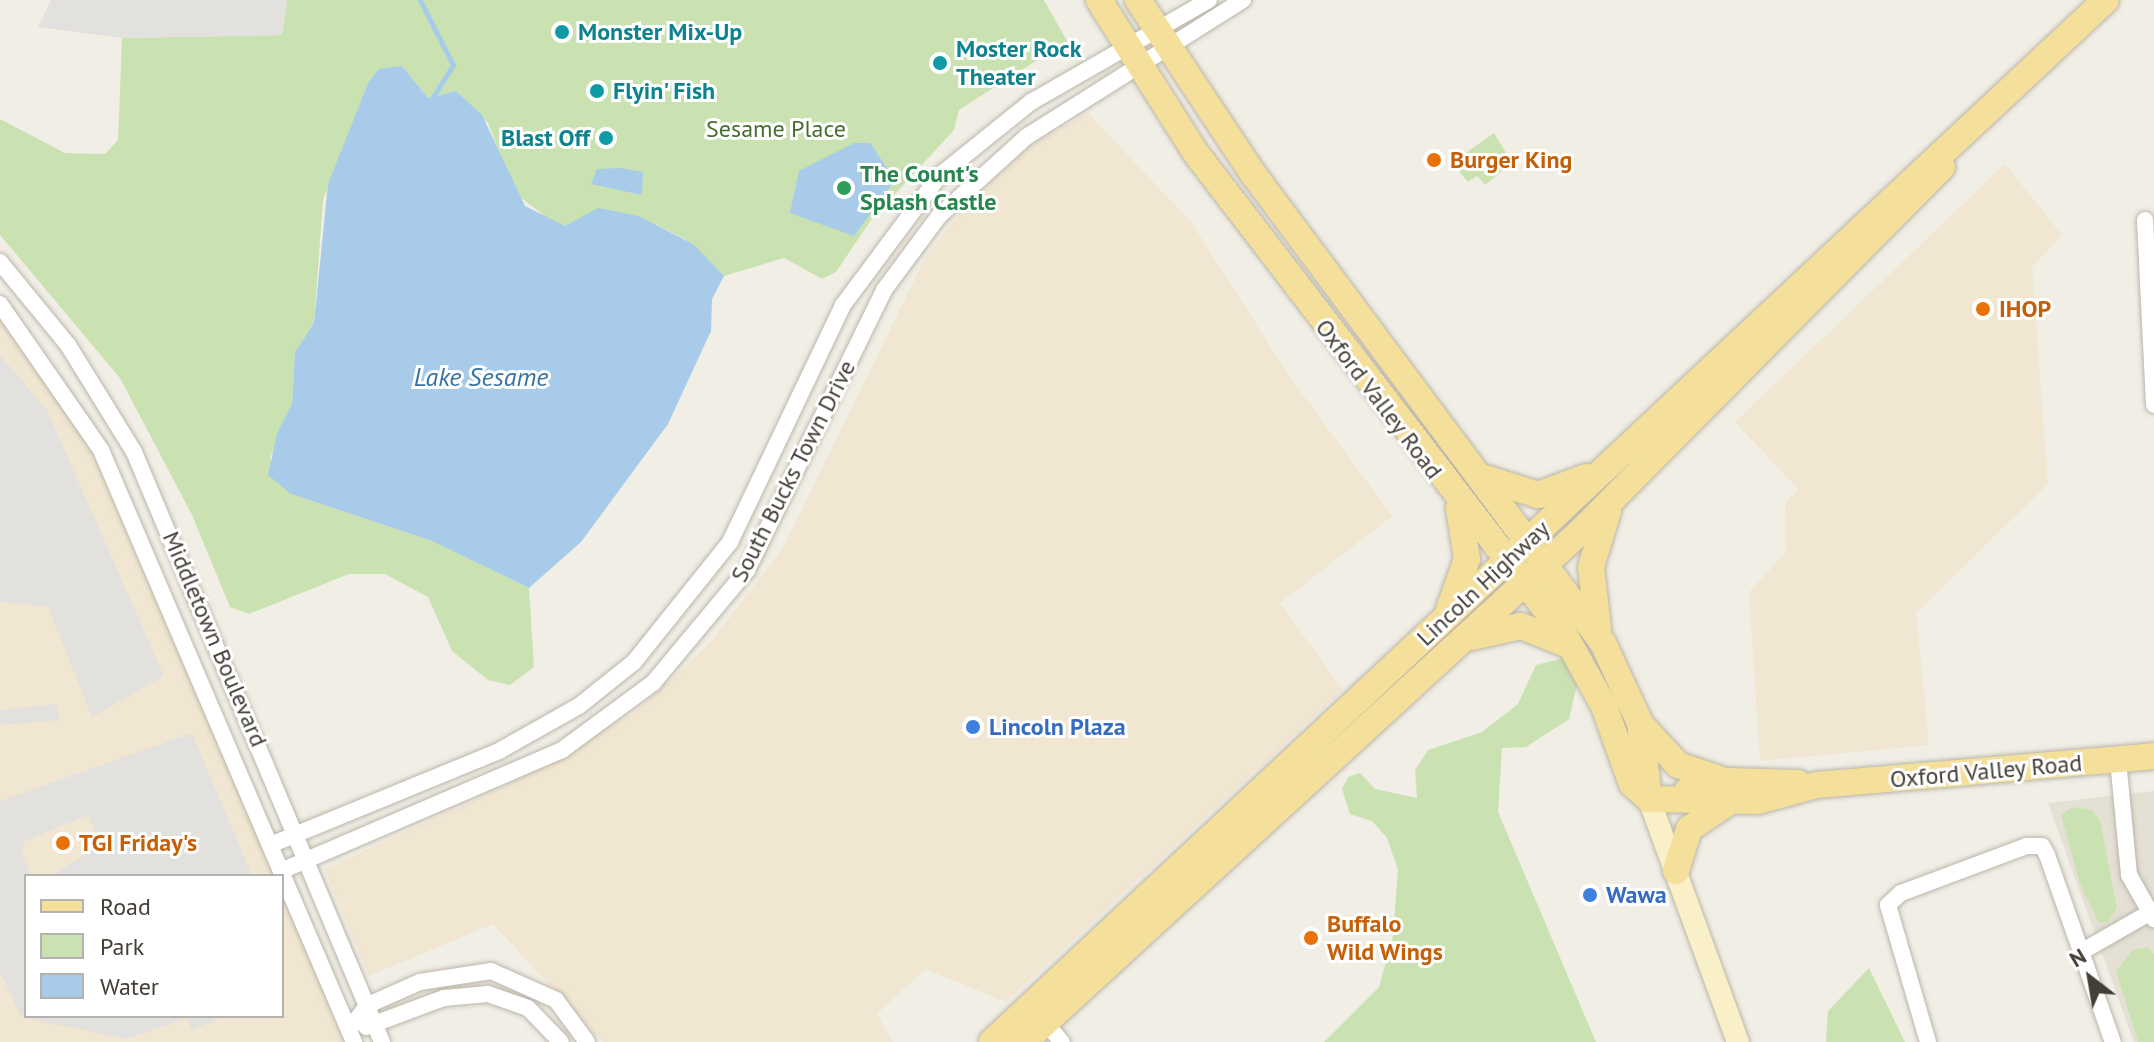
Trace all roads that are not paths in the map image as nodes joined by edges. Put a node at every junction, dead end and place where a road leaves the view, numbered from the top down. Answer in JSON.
{"nodes":[{"id":1,"x":1099,"y":0,"type":"edge"},
{"id":2,"x":1138,"y":0,"type":"edge"},
{"id":3,"x":1209,"y":0,"type":"edge"},
{"id":4,"x":1243,"y":0,"type":"edge"},
{"id":5,"x":2106,"y":0,"type":"edge"},
{"id":6,"x":1161,"y":40,"type":"junction"},
{"id":7,"x":1124,"y":45,"type":"junction"},
{"id":8,"x":1139,"y":69,"type":"junction"},
{"id":9,"x":1976,"y":126,"type":"junction"},
{"id":10,"x":2145,"y":220,"type":"dead end"},
{"id":11,"x":0,"y":262,"type":"edge"},
{"id":12,"x":0,"y":304,"type":"edge"},
{"id":13,"x":2154,"y":405,"type":"edge"},
{"id":14,"x":1610,"y":464,"type":"junction"},
{"id":15,"x":1479,"y":475,"type":"junction"},
{"id":16,"x":1613,"y":501,"type":"junction"},
{"id":17,"x":1456,"y":502,"type":"junction"},
{"id":18,"x":1529,"y":541,"type":"junction"},
{"id":19,"x":1507,"y":561,"type":"junction"},
{"id":20,"x":1546,"y":564,"type":"junction"},
{"id":21,"x":1525,"y":583,"type":"junction"},
{"id":22,"x":1442,"y":620,"type":"junction"},
{"id":23,"x":1462,"y":642,"type":"junction"},
{"id":24,"x":1603,"y":643,"type":"junction"},
{"id":25,"x":1579,"y":657,"type":"junction"},
{"id":26,"x":1640,"y":723,"type":"junction"},
{"id":27,"x":2154,"y":756,"type":"edge"},
{"id":28,"x":2118,"y":760,"type":"junction"},
{"id":29,"x":1728,"y":792,"type":"junction"},
{"id":30,"x":1649,"y":799,"type":"junction"},
{"id":31,"x":296,"y":835,"type":"junction"},
{"id":32,"x":270,"y":845,"type":"junction"},
{"id":33,"x":307,"y":861,"type":"junction"},
{"id":34,"x":281,"y":871,"type":"junction"},
{"id":35,"x":1676,"y":871,"type":"junction"},
{"id":36,"x":282,"y":874,"type":"edge"},
{"id":37,"x":284,"y":878,"type":"edge"},
{"id":38,"x":2152,"y":916,"type":"edge"},
{"id":39,"x":2081,"y":952,"type":"junction"},
{"id":40,"x":368,"y":1005,"type":"junction"},
{"id":41,"x":1054,"y":1032,"type":"edge"},
{"id":42,"x":379,"y":1034,"type":"edge"},
{"id":43,"x":352,"y":1035,"type":"edge"},
{"id":44,"x":1001,"y":1040,"type":"edge"},
{"id":45,"x":561,"y":1042,"type":"edge"},
{"id":46,"x":587,"y":1042,"type":"edge"},
{"id":47,"x":1738,"y":1042,"type":"edge"},
{"id":48,"x":1928,"y":1042,"type":"edge"},
{"id":49,"x":2113,"y":1042,"type":"edge"}],
"edges":[{"from":1,"to":7,"type":"main road","name":"Oxford Valley Road"},
{"from":2,"to":6,"type":"main road","name":"Oxford Valley Road"},
{"from":3,"to":6,"type":"street"},
{"from":4,"to":6,"type":"street"},
{"from":5,"to":9,"type":"main road","name":"Lincoln Highway"},
{"from":6,"to":7,"type":"street","name":"South Bucks Town Drive"},
{"from":6,"to":8,"type":"street","name":"South Bucks Town Drive"},
{"from":6,"to":15,"type":"main road","name":"Oxford Valley Road"},
{"from":7,"to":8,"type":"main road","name":"Oxford Valley Road"},
{"from":7,"to":31,"type":"street","name":"South Bucks Town Drive"},
{"from":8,"to":17,"type":"main road","name":"Oxford Valley Road"},
{"from":8,"to":33,"type":"street","name":"South Bucks Town Drive"},
{"from":9,"to":14,"type":"main road","name":"Lincoln Highway"},
{"from":9,"to":16,"type":"main road","name":"Lincoln Highway"},
{"from":10,"to":13,"type":"street"},
{"from":11,"to":31,"type":"street","name":"Middletown Boulevard"},
{"from":12,"to":32,"type":"street","name":"Middletown Boulevard"},
{"from":14,"to":15,"type":"main road"},
{"from":14,"to":18,"type":"main road","name":"Lincoln Highway"},
{"from":15,"to":18,"type":"main road","name":"Oxford Valley Road"},
{"from":16,"to":20,"type":"main road","name":"Lincoln Highway"},
{"from":16,"to":24,"type":"main road"},
{"from":17,"to":19,"type":"main road","name":"Oxford Valley Road"},
{"from":17,"to":22,"type":"main road"},
{"from":18,"to":19,"type":"main road","name":"Lincoln Highway"},
{"from":18,"to":20,"type":"main road","name":"Oxford Valley Road"},
{"from":19,"to":21,"type":"main road","name":"Oxford Valley Road"},
{"from":19,"to":22,"type":"main road","name":"Lincoln Highway"},
{"from":20,"to":21,"type":"main road","name":"Lincoln Highway"},
{"from":20,"to":24,"type":"main road","name":"Oxford Valley Road"},
{"from":21,"to":23,"type":"main road","name":"Lincoln Highway"},
{"from":21,"to":25,"type":"main road","name":"Oxford Valley Road"},
{"from":22,"to":44,"type":"main road","name":"Lincoln Highway"},
{"from":23,"to":25,"type":"main road"},
{"from":23,"to":41,"type":"main road","name":"Lincoln Highway"},
{"from":24,"to":26,"type":"main road","name":"Oxford Valley Road"},
{"from":25,"to":30,"type":"main road","name":"Oxford Valley Road"},
{"from":26,"to":29,"type":"main road"},
{"from":26,"to":30,"type":"main road","name":"Oxford Valley Road"},
{"from":27,"to":28,"type":"main road","name":"Oxford Valley Road"},
{"from":28,"to":29,"type":"main road","name":"Oxford Valley Road"},
{"from":28,"to":38,"type":"street"},
{"from":29,"to":30,"type":"main road","name":"Oxford Valley Road"},
{"from":29,"to":35,"type":"main road"},
{"from":30,"to":35,"type":"main road"},
{"from":31,"to":32,"type":"street","name":"South Bucks Town Drive"},
{"from":31,"to":33,"type":"street","name":"Middletown Boulevard"},
{"from":32,"to":34,"type":"street","name":"Middletown Boulevard"},
{"from":33,"to":34,"type":"street","name":"South Bucks Town Drive"},
{"from":33,"to":40,"type":"street","name":"Middletown Boulevard"},
{"from":34,"to":36,"type":"street","name":"Middletown Boulevard"},
{"from":35,"to":47,"type":"main road"},
{"from":37,"to":43,"type":"street","name":"Middletown Boulevard"},
{"from":38,"to":39,"type":"street"},
{"from":39,"to":48,"type":"street"},
{"from":39,"to":49,"type":"street"},
{"from":40,"to":42,"type":"street","name":"Middletown Boulevard"},
{"from":40,"to":43,"type":"street"},
{"from":40,"to":46,"type":"street"},
{"from":41,"to":44,"type":"main road","name":"Lincoln Highway"},
{"from":42,"to":43,"type":"street"},
{"from":42,"to":45,"type":"street"}]}
